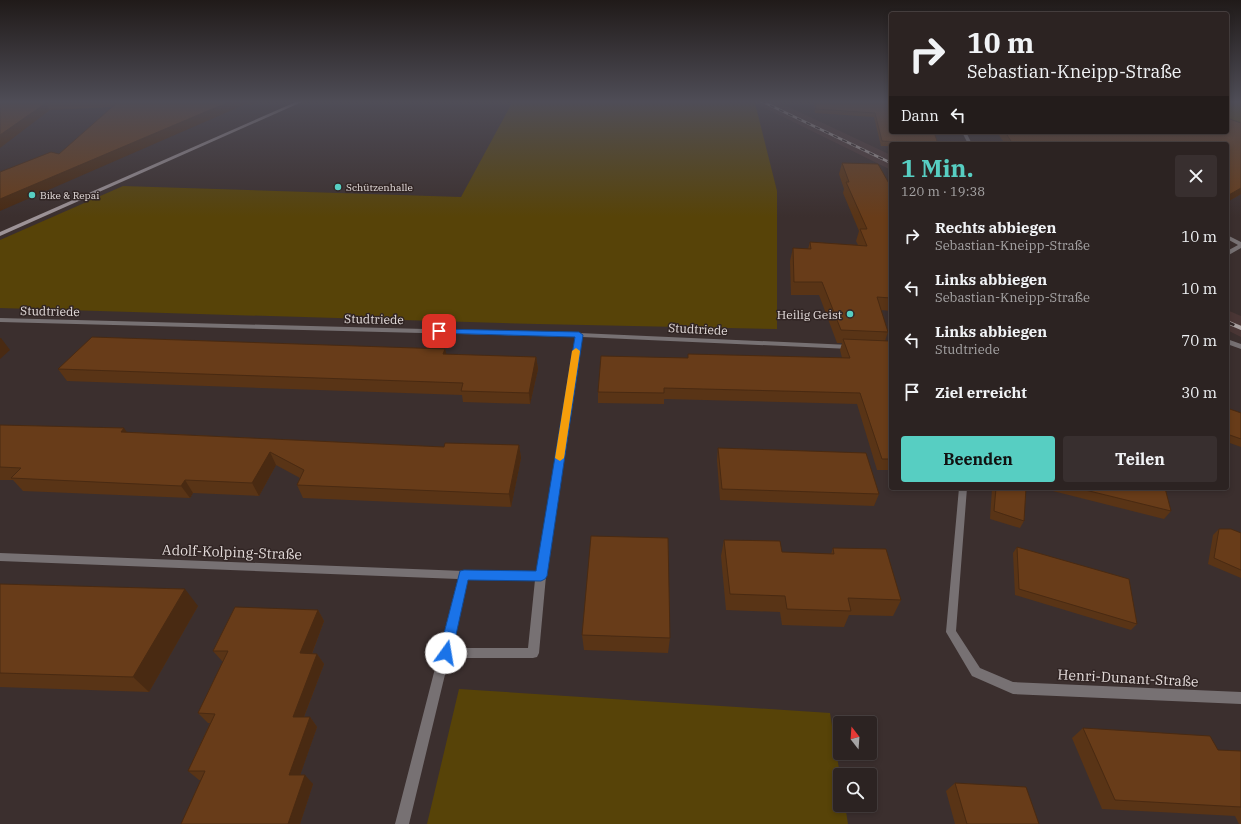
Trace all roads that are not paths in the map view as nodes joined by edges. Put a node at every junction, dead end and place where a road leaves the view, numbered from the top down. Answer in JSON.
{"nodes":[{"id":1,"x":215,"y":139,"type":"edge"},
{"id":2,"x":0,"y":234,"type":"edge"},
{"id":3,"x":1229,"y":237,"type":"edge"},
{"id":4,"x":1241,"y":244,"type":"edge"},
{"id":5,"x":1229,"y":253,"type":"edge"},
{"id":6,"x":0,"y":320,"type":"edge"},
{"id":7,"x":579,"y":335,"type":"junction"},
{"id":8,"x":1229,"y":342,"type":"edge"},
{"id":9,"x":860,"y":347,"type":"edge"},
{"id":10,"x":1241,"y":347,"type":"edge"},
{"id":11,"x":963,"y":490,"type":"edge"},
{"id":12,"x":0,"y":557,"type":"edge"},
{"id":13,"x":464,"y":575,"type":"junction"},
{"id":14,"x":541,"y":576,"type":"junction"},
{"id":15,"x":446,"y":653,"type":"junction"},
{"id":16,"x":1241,"y":698,"type":"edge"},
{"id":17,"x":402,"y":824,"type":"edge"}],
"edges":[{"from":1,"to":2,"type":"street"},
{"from":3,"to":4,"type":"street"},
{"from":4,"to":5,"type":"street"},
{"from":6,"to":7,"type":"street","name":"Studtriede"},
{"from":7,"to":9,"type":"street","name":"Studtriede"},
{"from":7,"to":14,"type":"street"},
{"from":8,"to":10,"type":"street"},
{"from":11,"to":16,"type":"street","name":"Henri-Dunant-Straße"},
{"from":12,"to":13,"type":"street","name":"Adolf-Kolping-Straße"},
{"from":13,"to":14,"type":"street","name":"Adolf-Kolping-Straße"},
{"from":13,"to":15,"type":"street"},
{"from":14,"to":15,"type":"street"},
{"from":15,"to":17,"type":"street"}]}
